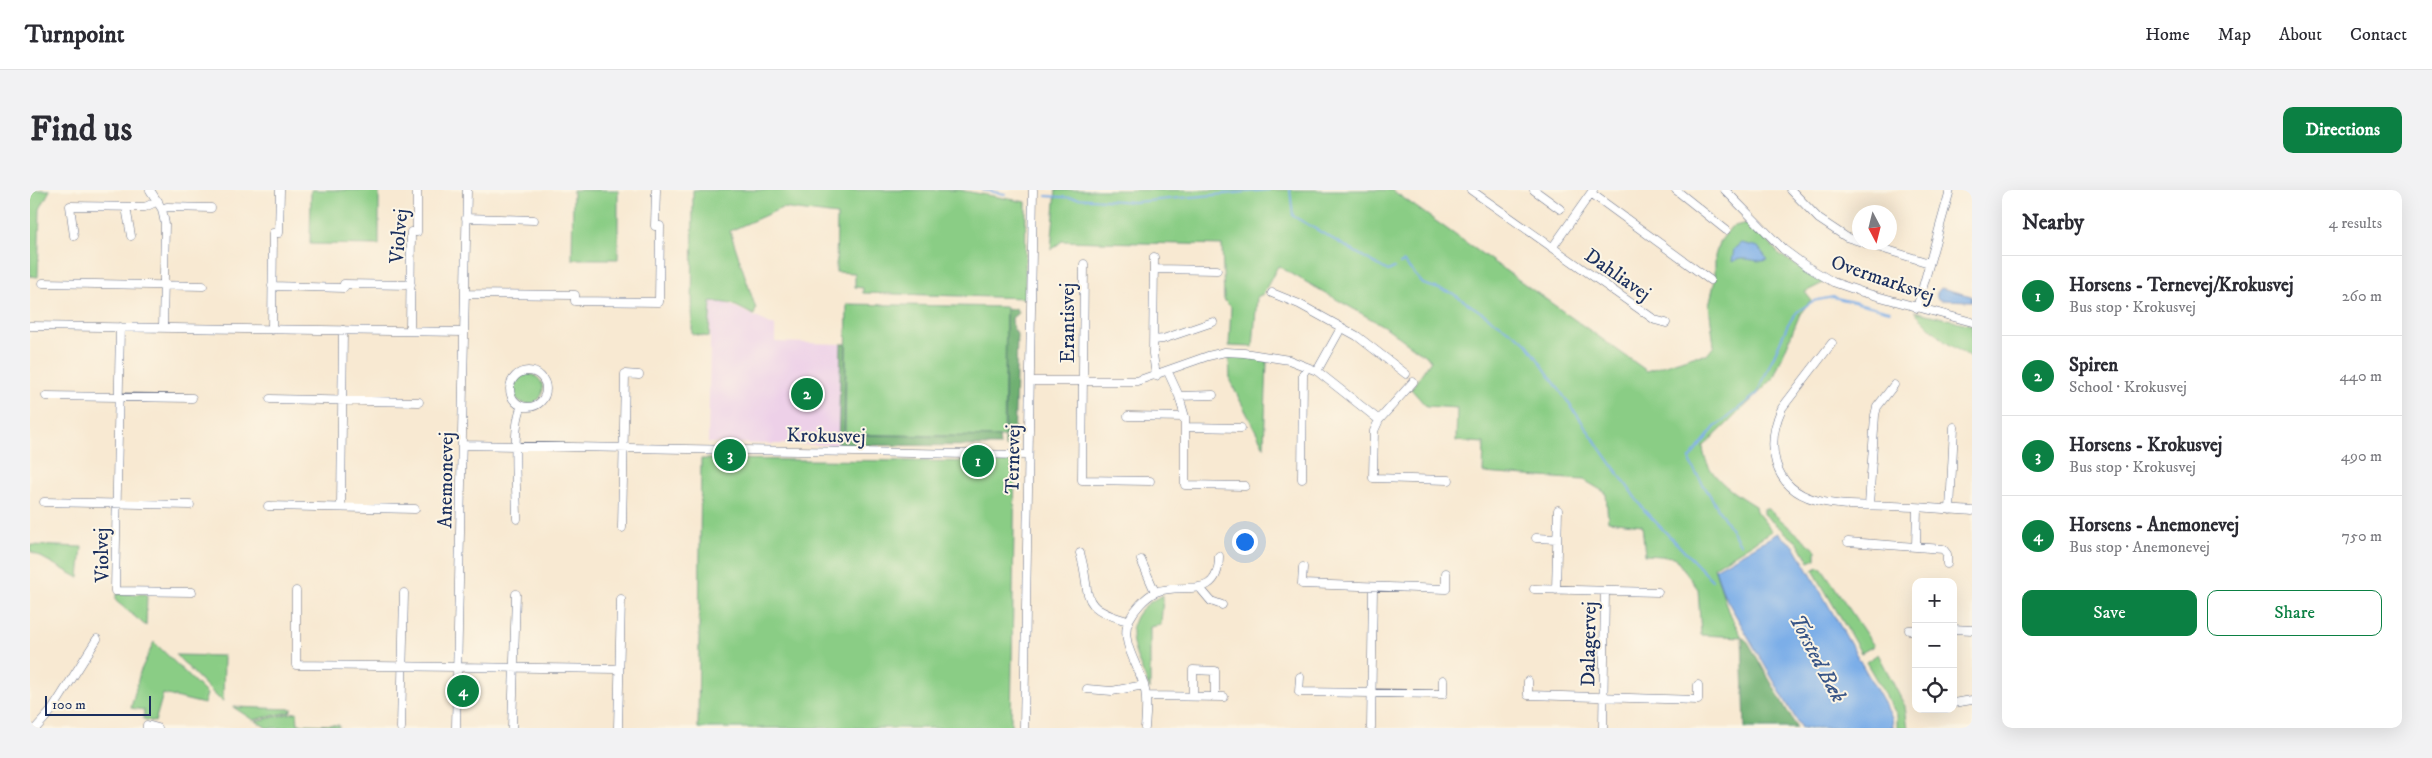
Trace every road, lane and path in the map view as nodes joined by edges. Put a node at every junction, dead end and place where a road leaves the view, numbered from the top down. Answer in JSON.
{"nodes":[{"id":1,"x":150,"y":190,"type":"edge"},
{"id":2,"x":280,"y":190,"type":"edge"},
{"id":3,"x":417,"y":190,"type":"edge"},
{"id":4,"x":467,"y":190,"type":"edge"},
{"id":5,"x":656,"y":190,"type":"edge"},
{"id":6,"x":1033,"y":190,"type":"edge"},
{"id":7,"x":1471,"y":190,"type":"edge"},
{"id":8,"x":1534,"y":190,"type":"edge"},
{"id":9,"x":1549,"y":190,"type":"edge"},
{"id":10,"x":1676,"y":190,"type":"edge"},
{"id":11,"x":1725,"y":190,"type":"edge"},
{"id":12,"x":1791,"y":190,"type":"edge"},
{"id":13,"x":1592,"y":191,"type":"edge"},
{"id":14,"x":1947,"y":191,"type":"edge"},
{"id":15,"x":1544,"y":197,"type":"junction"},
{"id":16,"x":158,"y":201,"type":"junction"},
{"id":17,"x":126,"y":207,"type":"junction"},
{"id":18,"x":211,"y":208,"type":"dead end"},
{"id":19,"x":162,"y":209,"type":"junction"},
{"id":20,"x":1560,"y":209,"type":"dead end"},
{"id":21,"x":466,"y":218,"type":"junction"},
{"id":22,"x":534,"y":220,"type":"dead end"},
{"id":23,"x":1726,"y":230,"type":"dead end"},
{"id":24,"x":74,"y":236,"type":"dead end"},
{"id":25,"x":131,"y":236,"type":"dead end"},
{"id":26,"x":1552,"y":248,"type":"junction"},
{"id":27,"x":1154,"y":257,"type":"dead end"},
{"id":28,"x":1929,"y":263,"type":"junction"},
{"id":29,"x":1084,"y":264,"type":"dead end"},
{"id":30,"x":1154,"y":269,"type":"junction"},
{"id":31,"x":1217,"y":270,"type":"dead end"},
{"id":32,"x":1710,"y":280,"type":"dead end"},
{"id":33,"x":43,"y":283,"type":"dead end"},
{"id":34,"x":411,"y":285,"type":"junction"},
{"id":35,"x":163,"y":286,"type":"junction"},
{"id":36,"x":203,"y":286,"type":"dead end"},
{"id":37,"x":272,"y":286,"type":"junction"},
{"id":38,"x":1272,"y":293,"type":"dead end"},
{"id":39,"x":465,"y":294,"type":"junction"},
{"id":40,"x":1918,"y":308,"type":"junction"},
{"id":41,"x":1213,"y":322,"type":"dead end"},
{"id":42,"x":1972,"y":322,"type":"edge"},
{"id":43,"x":1666,"y":323,"type":"dead end"},
{"id":44,"x":30,"y":326,"type":"edge"},
{"id":45,"x":120,"y":327,"type":"junction"},
{"id":46,"x":163,"y":328,"type":"junction"},
{"id":47,"x":1342,"y":328,"type":"junction"},
{"id":48,"x":272,"y":330,"type":"junction"},
{"id":49,"x":344,"y":330,"type":"junction"},
{"id":50,"x":410,"y":331,"type":"junction"},
{"id":51,"x":464,"y":332,"type":"junction"},
{"id":52,"x":1154,"y":340,"type":"junction"},
{"id":53,"x":1832,"y":343,"type":"dead end"},
{"id":54,"x":1307,"y":367,"type":"junction"},
{"id":55,"x":1317,"y":371,"type":"junction"},
{"id":56,"x":1168,"y":372,"type":"junction"},
{"id":57,"x":1406,"y":374,"type":"dead end"},
{"id":58,"x":639,"y":375,"type":"dead end"},
{"id":59,"x":1156,"y":376,"type":"junction"},
{"id":60,"x":1030,"y":381,"type":"junction"},
{"id":61,"x":1083,"y":381,"type":"junction"},
{"id":62,"x":1413,"y":382,"type":"dead end"},
{"id":63,"x":1894,"y":385,"type":"dead end"},
{"id":64,"x":1213,"y":395,"type":"dead end"},
{"id":65,"x":46,"y":396,"type":"dead end"},
{"id":66,"x":1179,"y":396,"type":"junction"},
{"id":67,"x":118,"y":397,"type":"junction"},
{"id":68,"x":192,"y":398,"type":"dead end"},
{"id":69,"x":270,"y":399,"type":"dead end"},
{"id":70,"x":343,"y":401,"type":"junction"},
{"id":71,"x":418,"y":402,"type":"dead end"},
{"id":72,"x":522,"y":406,"type":"junction"},
{"id":73,"x":1128,"y":416,"type":"dead end"},
{"id":74,"x":1186,"y":417,"type":"junction"},
{"id":75,"x":1379,"y":420,"type":"junction"},
{"id":76,"x":1186,"y":427,"type":"junction"},
{"id":77,"x":1954,"y":427,"type":"dead end"},
{"id":78,"x":1241,"y":428,"type":"dead end"},
{"id":79,"x":462,"y":445,"type":"junction"},
{"id":80,"x":517,"y":446,"type":"junction"},
{"id":81,"x":622,"y":448,"type":"junction"},
{"id":82,"x":1028,"y":455,"type":"junction"},
{"id":83,"x":1302,"y":479,"type":"dead end"},
{"id":84,"x":1449,"y":480,"type":"dead end"},
{"id":85,"x":1150,"y":481,"type":"dead end"},
{"id":86,"x":1245,"y":486,"type":"dead end"},
{"id":87,"x":44,"y":502,"type":"dead end"},
{"id":88,"x":116,"y":504,"type":"junction"},
{"id":89,"x":190,"y":505,"type":"dead end"},
{"id":90,"x":1870,"y":505,"type":"junction"},
{"id":91,"x":268,"y":506,"type":"dead end"},
{"id":92,"x":341,"y":507,"type":"junction"},
{"id":93,"x":1916,"y":508,"type":"junction"},
{"id":94,"x":414,"y":509,"type":"dead end"},
{"id":95,"x":1558,"y":510,"type":"dead end"},
{"id":96,"x":1950,"y":510,"type":"junction"},
{"id":97,"x":1972,"y":511,"type":"edge"},
{"id":98,"x":517,"y":520,"type":"dead end"},
{"id":99,"x":622,"y":528,"type":"dead end"},
{"id":100,"x":1536,"y":538,"type":"dead end"},
{"id":101,"x":1558,"y":539,"type":"junction"},
{"id":102,"x":1848,"y":542,"type":"dead end"},
{"id":103,"x":1916,"y":546,"type":"junction"},
{"id":104,"x":1080,"y":553,"type":"dead end"},
{"id":105,"x":1219,"y":556,"type":"dead end"},
{"id":106,"x":1141,"y":560,"type":"dead end"},
{"id":107,"x":1947,"y":564,"type":"dead end"},
{"id":108,"x":1303,"y":566,"type":"dead end"},
{"id":109,"x":1446,"y":573,"type":"dead end"},
{"id":110,"x":1373,"y":587,"type":"junction"},
{"id":111,"x":1200,"y":588,"type":"junction"},
{"id":112,"x":1534,"y":589,"type":"dead end"},
{"id":113,"x":1556,"y":590,"type":"junction"},
{"id":114,"x":296,"y":591,"type":"dead end"},
{"id":115,"x":1605,"y":591,"type":"junction"},
{"id":116,"x":192,"y":592,"type":"dead end"},
{"id":117,"x":1155,"y":592,"type":"junction"},
{"id":118,"x":1658,"y":592,"type":"dead end"},
{"id":119,"x":404,"y":593,"type":"dead end"},
{"id":120,"x":516,"y":594,"type":"dead end"},
{"id":121,"x":621,"y":599,"type":"dead end"},
{"id":122,"x":1222,"y":605,"type":"dead end"},
{"id":123,"x":1128,"y":621,"type":"junction"},
{"id":124,"x":1957,"y":629,"type":"edge"},
{"id":125,"x":1972,"y":630,"type":"edge"},
{"id":126,"x":96,"y":639,"type":"dead end"},
{"id":127,"x":403,"y":667,"type":"junction"},
{"id":128,"x":458,"y":667,"type":"junction"},
{"id":129,"x":513,"y":668,"type":"junction"},
{"id":130,"x":618,"y":669,"type":"junction"},
{"id":131,"x":1300,"y":677,"type":"dead end"},
{"id":132,"x":1443,"y":680,"type":"dead end"},
{"id":133,"x":1528,"y":680,"type":"dead end"},
{"id":134,"x":1698,"y":684,"type":"dead end"},
{"id":135,"x":1144,"y":685,"type":"junction"},
{"id":136,"x":1087,"y":689,"type":"dead end"},
{"id":137,"x":1372,"y":693,"type":"junction"},
{"id":138,"x":1146,"y":696,"type":"junction"},
{"id":139,"x":1193,"y":696,"type":"junction"},
{"id":140,"x":1215,"y":697,"type":"junction"},
{"id":141,"x":1224,"y":697,"type":"dead end"},
{"id":142,"x":1604,"y":697,"type":"junction"},
{"id":143,"x":1972,"y":700,"type":"edge"},
{"id":144,"x":1957,"y":702,"type":"edge"},
{"id":145,"x":36,"y":728,"type":"edge"},
{"id":146,"x":146,"y":728,"type":"edge"},
{"id":147,"x":158,"y":728,"type":"edge"},
{"id":148,"x":401,"y":728,"type":"edge"},
{"id":149,"x":456,"y":728,"type":"edge"},
{"id":150,"x":512,"y":728,"type":"edge"},
{"id":151,"x":618,"y":728,"type":"edge"},
{"id":152,"x":1024,"y":728,"type":"edge"},
{"id":153,"x":1146,"y":728,"type":"edge"},
{"id":154,"x":1371,"y":728,"type":"edge"},
{"id":155,"x":1603,"y":728,"type":"edge"}],
"edges":[{"from":1,"to":16,"type":"street"},
{"from":2,"to":37,"type":"street"},
{"from":3,"to":34,"type":"street","name":"Violvej"},
{"from":4,"to":21,"type":"street","name":"Anemonevej"},
{"from":5,"to":39,"type":"street"},
{"from":6,"to":60,"type":"street","name":"Ternevej"},
{"from":7,"to":26,"type":"street","name":"Dahliavej"},
{"from":8,"to":15,"type":"street"},
{"from":9,"to":15,"type":"street"},
{"from":10,"to":23,"type":"street"},
{"from":11,"to":40,"type":"street","name":"Overmarksvej"},
{"from":12,"to":28,"type":"street"},
{"from":13,"to":26,"type":"street"},
{"from":13,"to":32,"type":"street"},
{"from":14,"to":28,"type":"street"},
{"from":15,"to":20,"type":"street"},
{"from":16,"to":17,"type":"street"},
{"from":16,"to":19,"type":"street"},
{"from":17,"to":24,"type":"street"},
{"from":17,"to":25,"type":"street"},
{"from":18,"to":19,"type":"street"},
{"from":19,"to":35,"type":"street"},
{"from":21,"to":22,"type":"street"},
{"from":21,"to":39,"type":"street","name":"Anemonevej"},
{"from":26,"to":43,"type":"street","name":"Dahliavej"},
{"from":27,"to":30,"type":"street"},
{"from":28,"to":40,"type":"street"},
{"from":29,"to":61,"type":"street","name":"Erantisvej"},
{"from":30,"to":31,"type":"street"},
{"from":30,"to":52,"type":"street"},
{"from":33,"to":35,"type":"street"},
{"from":34,"to":37,"type":"street","name":"Violvej"},
{"from":34,"to":50,"type":"street","name":"Violvej"},
{"from":35,"to":36,"type":"street"},
{"from":35,"to":46,"type":"street"},
{"from":37,"to":48,"type":"street"},
{"from":38,"to":47,"type":"street"},
{"from":39,"to":51,"type":"street","name":"Anemonevej"},
{"from":40,"to":42,"type":"street","name":"Overmarksvej"},
{"from":41,"to":52,"type":"street"},
{"from":44,"to":45,"type":"street"},
{"from":45,"to":46,"type":"street"},
{"from":45,"to":67,"type":"street","name":"Violvej"},
{"from":46,"to":48,"type":"street"},
{"from":47,"to":55,"type":"street"},
{"from":47,"to":57,"type":"street"},
{"from":48,"to":49,"type":"street"},
{"from":49,"to":50,"type":"street"},
{"from":49,"to":70,"type":"street"},
{"from":50,"to":51,"type":"street"},
{"from":51,"to":79,"type":"street","name":"Anemonevej"},
{"from":52,"to":59,"type":"street"},
{"from":53,"to":90,"type":"street"},
{"from":54,"to":55,"type":"street","name":"Erantisvej"},
{"from":54,"to":56,"type":"street","name":"Erantisvej"},
{"from":54,"to":83,"type":"street"},
{"from":55,"to":75,"type":"street","name":"Erantisvej"},
{"from":56,"to":59,"type":"street","name":"Erantisvej"},
{"from":56,"to":66,"type":"street"},
{"from":58,"to":81,"type":"street"},
{"from":59,"to":61,"type":"street","name":"Erantisvej"},
{"from":60,"to":61,"type":"street","name":"Erantisvej"},
{"from":60,"to":82,"type":"street","name":"Ternevej"},
{"from":61,"to":85,"type":"street","name":"Erantisvej"},
{"from":62,"to":75,"type":"street"},
{"from":63,"to":90,"type":"street"},
{"from":64,"to":66,"type":"street"},
{"from":65,"to":67,"type":"street"},
{"from":66,"to":74,"type":"street"},
{"from":67,"to":68,"type":"street"},
{"from":67,"to":88,"type":"street","name":"Violvej"},
{"from":69,"to":70,"type":"street"},
{"from":70,"to":71,"type":"street"},
{"from":70,"to":92,"type":"street"},
{"from":72,"to":72,"type":"street"},
{"from":72,"to":80,"type":"street"},
{"from":73,"to":74,"type":"street"},
{"from":74,"to":76,"type":"street"},
{"from":75,"to":84,"type":"street"},
{"from":76,"to":78,"type":"street"},
{"from":76,"to":86,"type":"street"},
{"from":77,"to":96,"type":"street"},
{"from":79,"to":80,"type":"street","name":"Krokusvej"},
{"from":79,"to":128,"type":"street","name":"Anemonevej"},
{"from":80,"to":81,"type":"street","name":"Krokusvej"},
{"from":80,"to":98,"type":"street"},
{"from":81,"to":82,"type":"street","name":"Krokusvej"},
{"from":81,"to":99,"type":"street"},
{"from":82,"to":152,"type":"street","name":"Ternevej"},
{"from":87,"to":88,"type":"street","name":"Violvej"},
{"from":88,"to":89,"type":"street","name":"Violvej"},
{"from":88,"to":116,"type":"street","name":"Violvej"},
{"from":90,"to":93,"type":"street"},
{"from":91,"to":92,"type":"street"},
{"from":92,"to":94,"type":"street"},
{"from":93,"to":96,"type":"street"},
{"from":93,"to":103,"type":"street"},
{"from":95,"to":101,"type":"street","name":"Dalagervej"},
{"from":96,"to":97,"type":"street"},
{"from":100,"to":101,"type":"street"},
{"from":101,"to":113,"type":"street","name":"Dalagervej"},
{"from":102,"to":103,"type":"street"},
{"from":103,"to":107,"type":"street"},
{"from":104,"to":123,"type":"street"},
{"from":105,"to":111,"type":"street"},
{"from":106,"to":117,"type":"street"},
{"from":108,"to":110,"type":"street"},
{"from":109,"to":110,"type":"street"},
{"from":110,"to":137,"type":"street"},
{"from":111,"to":117,"type":"street"},
{"from":111,"to":122,"type":"street"},
{"from":112,"to":113,"type":"street","name":"Dalagervej"},
{"from":113,"to":115,"type":"street","name":"Dalagervej"},
{"from":114,"to":127,"type":"street"},
{"from":115,"to":118,"type":"street","name":"Dalagervej"},
{"from":115,"to":142,"type":"street","name":"Dalagervej"},
{"from":117,"to":123,"type":"street"},
{"from":119,"to":127,"type":"street"},
{"from":120,"to":129,"type":"street"},
{"from":121,"to":130,"type":"street"},
{"from":123,"to":135,"type":"street"},
{"from":124,"to":125,"type":"street"},
{"from":126,"to":145,"type":"street"},
{"from":127,"to":128,"type":"street"},
{"from":127,"to":148,"type":"street"},
{"from":128,"to":129,"type":"street"},
{"from":128,"to":149,"type":"street","name":"Anemonevej"},
{"from":129,"to":130,"type":"street"},
{"from":129,"to":150,"type":"street"},
{"from":130,"to":151,"type":"street"},
{"from":131,"to":137,"type":"street"},
{"from":132,"to":137,"type":"street"},
{"from":133,"to":142,"type":"street","name":"Dalagervej"},
{"from":134,"to":142,"type":"street","name":"Dalagervej"},
{"from":135,"to":136,"type":"street"},
{"from":135,"to":138,"type":"street"},
{"from":137,"to":154,"type":"street"},
{"from":138,"to":139,"type":"street"},
{"from":138,"to":153,"type":"street"},
{"from":139,"to":140,"type":"street"},
{"from":139,"to":140,"type":"street"},
{"from":140,"to":141,"type":"street"},
{"from":142,"to":155,"type":"street","name":"Dalagervej"},
{"from":143,"to":144,"type":"street"},
{"from":146,"to":147,"type":"street"}]}
